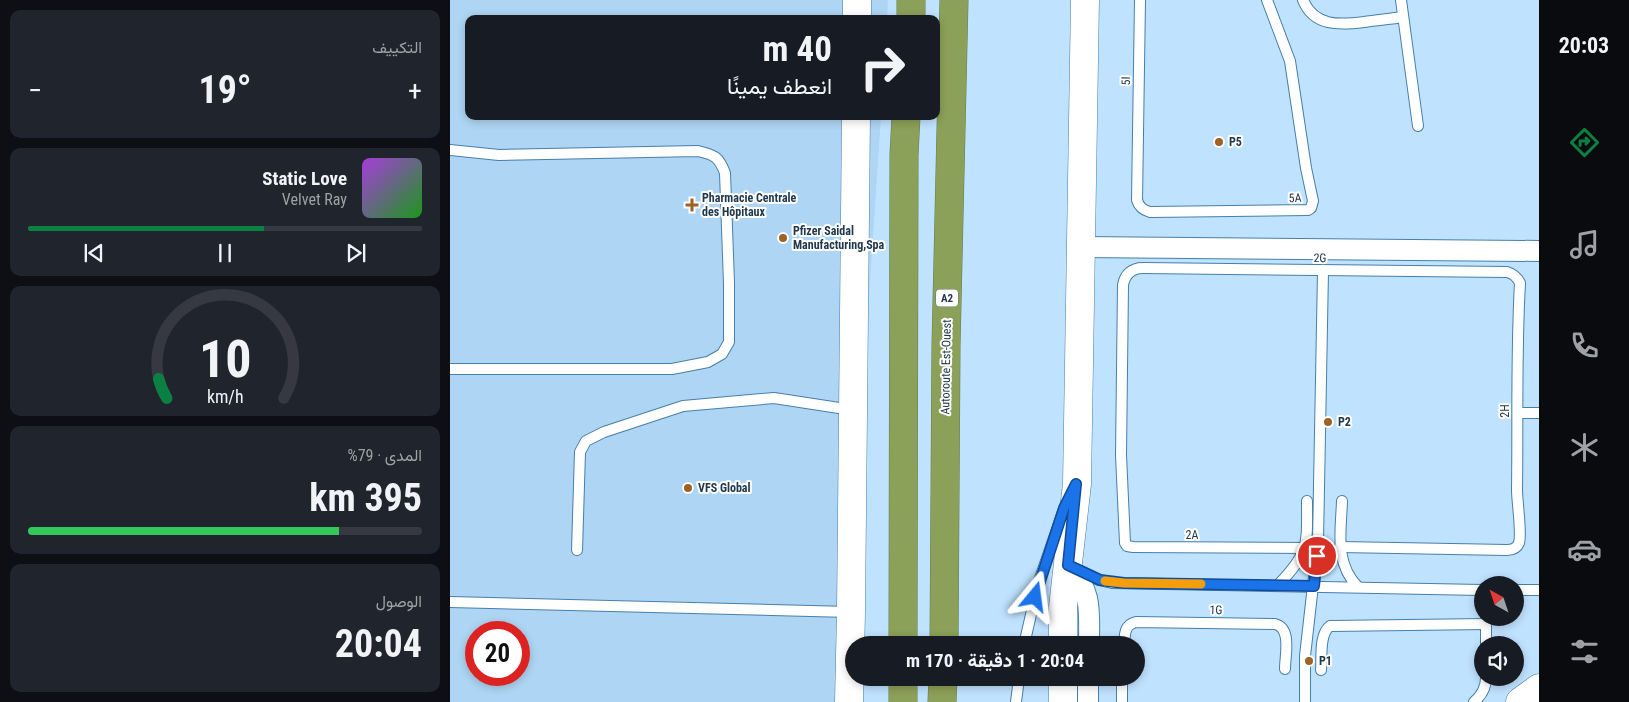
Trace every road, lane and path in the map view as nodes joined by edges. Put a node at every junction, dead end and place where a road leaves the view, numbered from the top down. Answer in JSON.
{"nodes":[{"id":1,"x":857,"y":0,"type":"edge"},
{"id":2,"x":912,"y":0,"type":"edge"},
{"id":3,"x":954,"y":0,"type":"edge"},
{"id":4,"x":1085,"y":0,"type":"edge"},
{"id":5,"x":1140,"y":0,"type":"edge"},
{"id":6,"x":1267,"y":0,"type":"edge"},
{"id":7,"x":1303,"y":0,"type":"edge"},
{"id":8,"x":1401,"y":0,"type":"edge"},
{"id":9,"x":856,"y":15,"type":"edge"},
{"id":10,"x":911,"y":15,"type":"edge"},
{"id":11,"x":1403,"y":17,"type":"junction"},
{"id":12,"x":856,"y":120,"type":"edge"},
{"id":13,"x":906,"y":120,"type":"edge"},
{"id":14,"x":1418,"y":126,"type":"dead end"},
{"id":15,"x":450,"y":150,"type":"edge"},
{"id":16,"x":1138,"y":162,"type":"joint"},
{"id":17,"x":1080,"y":247,"type":"junction"},
{"id":18,"x":1539,"y":251,"type":"edge"},
{"id":19,"x":1323,"y":271,"type":"junction"},
{"id":20,"x":1518,"y":319,"type":"joint"},
{"id":21,"x":450,"y":369,"type":"edge"},
{"id":22,"x":853,"y":410,"type":"junction"},
{"id":23,"x":1518,"y":413,"type":"junction"},
{"id":24,"x":1539,"y":413,"type":"edge"},
{"id":25,"x":1076,"y":484,"type":"junction"},
{"id":26,"x":1122,"y":499,"type":"joint"},
{"id":27,"x":1307,"y":501,"type":"dead end"},
{"id":28,"x":1342,"y":501,"type":"dead end"},
{"id":29,"x":1340,"y":547,"type":"junction"},
{"id":30,"x":1305,"y":548,"type":"junction"},
{"id":31,"x":577,"y":550,"type":"dead end"},
{"id":32,"x":1068,"y":565,"type":"junction"},
{"id":33,"x":1278,"y":585,"type":"junction"},
{"id":34,"x":1314,"y":586,"type":"junction"},
{"id":35,"x":1358,"y":587,"type":"junction"},
{"id":36,"x":1474,"y":590,"type":"edge"},
{"id":37,"x":1524,"y":590,"type":"edge"},
{"id":38,"x":1539,"y":590,"type":"edge"},
{"id":39,"x":450,"y":602,"type":"edge"},
{"id":40,"x":851,"y":612,"type":"junction"},
{"id":41,"x":1474,"y":621,"type":"edge"},
{"id":42,"x":903,"y":636,"type":"edge"},
{"id":43,"x":944,"y":636,"type":"edge"},
{"id":44,"x":1026,"y":636,"type":"edge"},
{"id":45,"x":1063,"y":636,"type":"edge"},
{"id":46,"x":1088,"y":636,"type":"edge"},
{"id":47,"x":1125,"y":636,"type":"edge"},
{"id":48,"x":1285,"y":668,"type":"dead end"},
{"id":49,"x":1321,"y":670,"type":"dead end"},
{"id":50,"x":1539,"y":679,"type":"edge"},
{"id":51,"x":903,"y":686,"type":"edge"},
{"id":52,"x":942,"y":686,"type":"edge"},
{"id":53,"x":1017,"y":686,"type":"edge"},
{"id":54,"x":1063,"y":686,"type":"edge"},
{"id":55,"x":1088,"y":686,"type":"edge"},
{"id":56,"x":1122,"y":686,"type":"edge"},
{"id":57,"x":1485,"y":686,"type":"edge"},
{"id":58,"x":1539,"y":688,"type":"edge"},
{"id":59,"x":849,"y":702,"type":"edge"},
{"id":60,"x":903,"y":702,"type":"edge"},
{"id":61,"x":942,"y":702,"type":"edge"},
{"id":62,"x":1016,"y":702,"type":"edge"},
{"id":63,"x":1063,"y":702,"type":"edge"},
{"id":64,"x":1088,"y":702,"type":"edge"},
{"id":65,"x":1122,"y":702,"type":"edge"},
{"id":66,"x":1305,"y":702,"type":"edge"},
{"id":67,"x":1474,"y":702,"type":"edge"},
{"id":68,"x":1511,"y":702,"type":"edge"},
{"id":69,"x":1520,"y":702,"type":"edge"}],
"edges":[{"from":1,"to":9,"type":"main road"},
{"from":2,"to":10,"type":"highway"},
{"from":3,"to":43,"type":"highway","name":"Autoroute Est-Ouest","number":"A2"},
{"from":4,"to":17,"type":"main road"},
{"from":5,"to":16,"type":"lane","name":"5I"},
{"from":6,"to":16,"type":"lane","name":"5A"},
{"from":7,"to":11,"type":"lane"},
{"from":8,"to":11,"type":"lane"},
{"from":11,"to":14,"type":"lane"},
{"from":12,"to":22,"type":"main road"},
{"from":13,"to":42,"type":"highway"},
{"from":15,"to":21,"type":"lane"},
{"from":17,"to":18,"type":"street"},
{"from":17,"to":25,"type":"main road"},
{"from":19,"to":20,"type":"lane","name":"2G"},
{"from":19,"to":26,"type":"lane","name":"2G"},
{"from":19,"to":34,"type":"lane"},
{"from":20,"to":23,"type":"lane","name":"2H"},
{"from":22,"to":31,"type":"lane"},
{"from":22,"to":40,"type":"main road"},
{"from":23,"to":24,"type":"lane"},
{"from":23,"to":29,"type":"lane","name":"2H"},
{"from":25,"to":32,"type":"main road"},
{"from":25,"to":44,"type":"lane"},
{"from":26,"to":30,"type":"lane","name":"2A"},
{"from":27,"to":30,"type":"lane"},
{"from":28,"to":29,"type":"lane"},
{"from":29,"to":35,"type":"lane"},
{"from":30,"to":33,"type":"lane"},
{"from":32,"to":33,"type":"lane"},
{"from":32,"to":45,"type":"main road"},
{"from":32,"to":46,"type":"street"},
{"from":33,"to":34,"type":"lane"},
{"from":34,"to":35,"type":"lane"},
{"from":34,"to":66,"type":"lane"},
{"from":35,"to":36,"type":"lane"},
{"from":37,"to":38,"type":"lane"},
{"from":39,"to":40,"type":"lane"},
{"from":40,"to":59,"type":"main road"},
{"from":41,"to":49,"type":"lane"},
{"from":47,"to":48,"type":"lane","name":"1G"},
{"from":50,"to":68,"type":"street"},
{"from":51,"to":60,"type":"highway"},
{"from":52,"to":61,"type":"highway"},
{"from":53,"to":62,"type":"lane"},
{"from":54,"to":63,"type":"main road"},
{"from":55,"to":64,"type":"street"},
{"from":56,"to":65,"type":"lane"},
{"from":57,"to":67,"type":"lane"},
{"from":58,"to":69,"type":"main road"}]}
